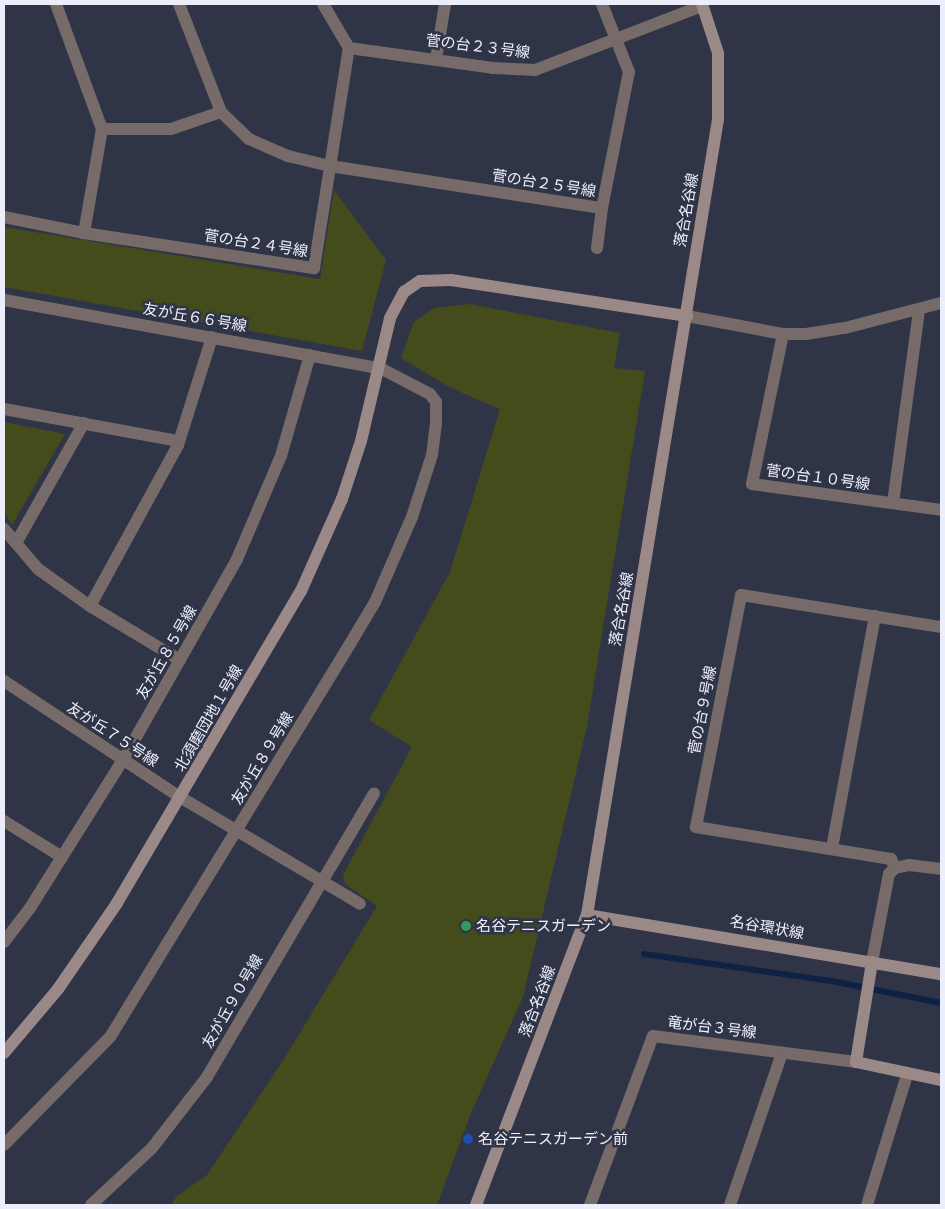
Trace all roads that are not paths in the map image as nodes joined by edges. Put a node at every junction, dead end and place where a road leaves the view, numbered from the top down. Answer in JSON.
{"nodes":[{"id":1,"x":56,"y":4,"type":"edge"},
{"id":2,"x":179,"y":4,"type":"edge"},
{"id":3,"x":323,"y":4,"type":"edge"},
{"id":4,"x":445,"y":4,"type":"edge"},
{"id":5,"x":602,"y":4,"type":"edge"},
{"id":6,"x":704,"y":5,"type":"edge"},
{"id":7,"x":617,"y":41,"type":"junction"},
{"id":8,"x":349,"y":48,"type":"junction"},
{"id":9,"x":436,"y":59,"type":"junction"},
{"id":10,"x":221,"y":112,"type":"junction"},
{"id":11,"x":102,"y":129,"type":"junction"},
{"id":12,"x":330,"y":166,"type":"junction"},
{"id":13,"x":602,"y":208,"type":"junction"},
{"id":14,"x":4,"y":217,"type":"edge"},
{"id":15,"x":84,"y":233,"type":"junction"},
{"id":16,"x":597,"y":248,"type":"dead end"},
{"id":17,"x":4,"y":300,"type":"edge"},
{"id":18,"x":941,"y":303,"type":"edge"},
{"id":19,"x":920,"y":310,"type":"junction"},
{"id":20,"x":687,"y":316,"type":"junction"},
{"id":21,"x":783,"y":334,"type":"junction"},
{"id":22,"x":212,"y":337,"type":"junction"},
{"id":23,"x":310,"y":355,"type":"junction"},
{"id":24,"x":380,"y":368,"type":"junction"},
{"id":25,"x":4,"y":409,"type":"edge"},
{"id":26,"x":84,"y":423,"type":"junction"},
{"id":27,"x":179,"y":441,"type":"junction"},
{"id":28,"x":894,"y":503,"type":"junction"},
{"id":29,"x":941,"y":510,"type":"edge"},
{"id":30,"x":4,"y":529,"type":"edge"},
{"id":31,"x":16,"y":543,"type":"junction"},
{"id":32,"x":90,"y":606,"type":"junction"},
{"id":33,"x":875,"y":616,"type":"junction"},
{"id":34,"x":941,"y":626,"type":"edge"},
{"id":35,"x":180,"y":660,"type":"junction"},
{"id":36,"x":4,"y":681,"type":"edge"},
{"id":37,"x":123,"y":760,"type":"junction"},
{"id":38,"x":374,"y":794,"type":"dead end"},
{"id":39,"x":180,"y":797,"type":"junction"},
{"id":40,"x":4,"y":821,"type":"edge"},
{"id":41,"x":238,"y":831,"type":"junction"},
{"id":42,"x":832,"y":848,"type":"junction"},
{"id":43,"x":62,"y":858,"type":"junction"},
{"id":44,"x":895,"y":868,"type":"junction"},
{"id":45,"x":941,"y":870,"type":"edge"},
{"id":46,"x":321,"y":881,"type":"junction"},
{"id":47,"x":360,"y":904,"type":"dead end"},
{"id":48,"x":587,"y":914,"type":"junction"},
{"id":49,"x":4,"y":942,"type":"edge"},
{"id":50,"x":872,"y":962,"type":"junction"},
{"id":51,"x":941,"y":974,"type":"edge"},
{"id":52,"x":4,"y":1053,"type":"edge"},
{"id":53,"x":782,"y":1053,"type":"junction"},
{"id":54,"x":856,"y":1062,"type":"junction"},
{"id":55,"x":907,"y":1075,"type":"junction"},
{"id":56,"x":941,"y":1080,"type":"edge"},
{"id":57,"x":4,"y":1145,"type":"edge"},
{"id":58,"x":91,"y":1205,"type":"edge"},
{"id":59,"x":476,"y":1205,"type":"edge"},
{"id":60,"x":590,"y":1205,"type":"edge"},
{"id":61,"x":730,"y":1205,"type":"edge"},
{"id":62,"x":867,"y":1205,"type":"edge"}],
"edges":[{"from":1,"to":11,"type":"street"},
{"from":2,"to":10,"type":"street"},
{"from":3,"to":8,"type":"street"},
{"from":4,"to":9,"type":"street"},
{"from":5,"to":7,"type":"street","name":"菅の台２５号線"},
{"from":6,"to":7,"type":"street","name":"菅の台２３号線"},
{"from":6,"to":20,"type":"street","name":"落合名谷線"},
{"from":7,"to":9,"type":"street","name":"菅の台２３号線"},
{"from":7,"to":13,"type":"street","name":"菅の台２５号線"},
{"from":8,"to":9,"type":"street","name":"菅の台２３号線"},
{"from":8,"to":12,"type":"street","name":"菅の台２４号線"},
{"from":10,"to":11,"type":"street"},
{"from":10,"to":12,"type":"street","name":"菅の台２５号線"},
{"from":11,"to":15,"type":"street"},
{"from":12,"to":13,"type":"street","name":"菅の台２５号線"},
{"from":12,"to":15,"type":"street","name":"菅の台２４号線"},
{"from":13,"to":16,"type":"street"},
{"from":14,"to":15,"type":"street","name":"菅の台２４号線"},
{"from":17,"to":22,"type":"street","name":"友が丘６６号線"},
{"from":18,"to":19,"type":"street"},
{"from":19,"to":21,"type":"street"},
{"from":19,"to":28,"type":"street"},
{"from":20,"to":21,"type":"street"},
{"from":20,"to":24,"type":"street","name":"北須磨団地１号線"},
{"from":20,"to":48,"type":"street","name":"落合名谷線"},
{"from":21,"to":28,"type":"street","name":"菅の台１０号線"},
{"from":22,"to":23,"type":"street","name":"友が丘６６号線"},
{"from":22,"to":27,"type":"street"},
{"from":23,"to":24,"type":"street","name":"友が丘６６号線"},
{"from":23,"to":35,"type":"street","name":"友が丘８５号線"},
{"from":24,"to":39,"type":"street","name":"北須磨団地１号線"},
{"from":24,"to":41,"type":"street","name":"友が丘８９号線"},
{"from":25,"to":26,"type":"street"},
{"from":26,"to":27,"type":"street"},
{"from":26,"to":31,"type":"street"},
{"from":27,"to":32,"type":"street"},
{"from":28,"to":29,"type":"street","name":"菅の台１０号線"},
{"from":30,"to":31,"type":"street"},
{"from":31,"to":32,"type":"street"},
{"from":32,"to":35,"type":"street"},
{"from":33,"to":34,"type":"street","name":"菅の台９号線"},
{"from":33,"to":42,"type":"street"},
{"from":33,"to":42,"type":"street","name":"菅の台９号線"},
{"from":35,"to":37,"type":"street","name":"友が丘８５号線"},
{"from":36,"to":37,"type":"street","name":"友が丘７５号線"},
{"from":37,"to":39,"type":"street","name":"友が丘７５号線"},
{"from":37,"to":43,"type":"street","name":"友が丘８５号線"},
{"from":38,"to":46,"type":"street","name":"友が丘９０号線"},
{"from":39,"to":41,"type":"street","name":"友が丘７５号線"},
{"from":39,"to":52,"type":"street","name":"北須磨団地１号線"},
{"from":40,"to":43,"type":"street"},
{"from":41,"to":46,"type":"street","name":"友が丘７５号線"},
{"from":41,"to":57,"type":"street","name":"友が丘８９号線"},
{"from":42,"to":44,"type":"street","name":"菅の台９号線"},
{"from":43,"to":49,"type":"street","name":"友が丘８５号線"},
{"from":44,"to":45,"type":"street"},
{"from":44,"to":50,"type":"street"},
{"from":46,"to":47,"type":"street","name":"友が丘７５号線"},
{"from":46,"to":58,"type":"street","name":"友が丘９０号線"},
{"from":48,"to":50,"type":"street","name":"名谷環状線"},
{"from":48,"to":59,"type":"street","name":"落合名谷線"},
{"from":50,"to":51,"type":"street","name":"名谷環状線"},
{"from":50,"to":54,"type":"street"},
{"from":53,"to":54,"type":"street","name":"竜が台３号線"},
{"from":53,"to":60,"type":"street","name":"竜が台３号線"},
{"from":53,"to":61,"type":"street"},
{"from":54,"to":55,"type":"street"},
{"from":55,"to":56,"type":"street"},
{"from":55,"to":62,"type":"street"}]}
